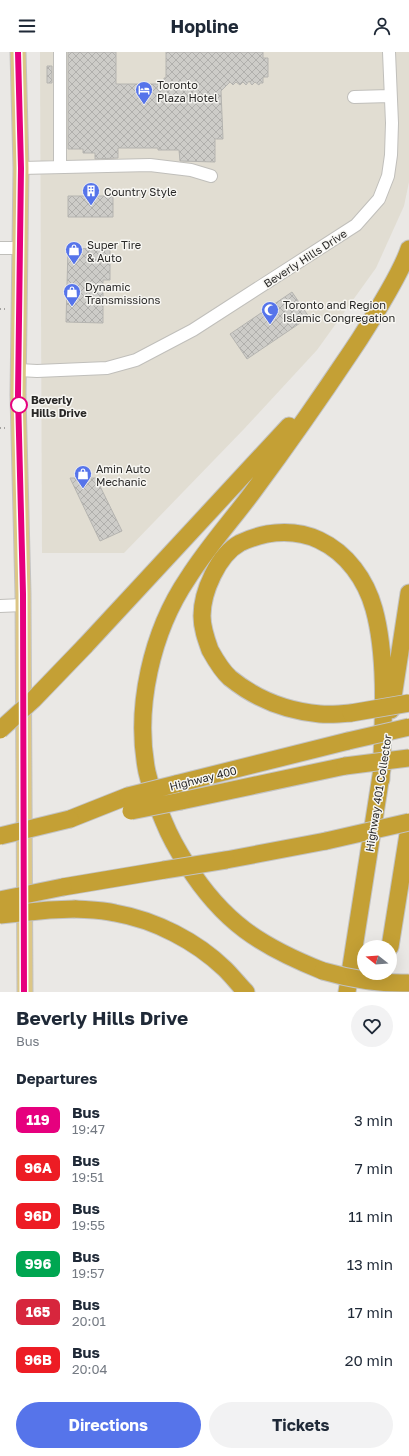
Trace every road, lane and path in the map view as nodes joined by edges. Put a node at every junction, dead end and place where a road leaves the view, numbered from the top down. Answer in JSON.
{"nodes":[{"id":1,"x":18,"y":52,"type":"edge"},
{"id":2,"x":60,"y":52,"type":"edge"},
{"id":3,"x":389,"y":52,"type":"edge"},
{"id":4,"x":390,"y":96,"type":"junction"},
{"id":5,"x":354,"y":97,"type":"dead end"},
{"id":6,"x":60,"y":167,"type":"junction"},
{"id":7,"x":21,"y":168,"type":"junction"},
{"id":8,"x":211,"y":176,"type":"dead end"},
{"id":9,"x":0,"y":248,"type":"edge"},
{"id":10,"x":21,"y":248,"type":"junction"},
{"id":11,"x":409,"y":249,"type":"edge"},
{"id":12,"x":19,"y":370,"type":"junction"},
{"id":13,"x":332,"y":381,"type":"junction"},
{"id":14,"x":409,"y":593,"type":"edge"},
{"id":15,"x":23,"y":605,"type":"junction"},
{"id":16,"x":0,"y":606,"type":"edge"},
{"id":17,"x":409,"y":703,"type":"edge"},
{"id":18,"x":409,"y":727,"type":"edge"},
{"id":19,"x":0,"y":730,"type":"edge"},
{"id":20,"x":409,"y":758,"type":"edge"},
{"id":21,"x":381,"y":780,"type":"junction"},
{"id":22,"x":129,"y":804,"type":"junction"},
{"id":23,"x":409,"y":822,"type":"edge"},
{"id":24,"x":409,"y":828,"type":"edge"},
{"id":25,"x":0,"y":836,"type":"edge"},
{"id":26,"x":0,"y":900,"type":"edge"},
{"id":27,"x":0,"y":915,"type":"edge"},
{"id":28,"x":391,"y":940,"type":"edge"},
{"id":29,"x":385,"y":980,"type":"edge"},
{"id":30,"x":409,"y":983,"type":"edge"},
{"id":31,"x":24,"y":992,"type":"edge"},
{"id":32,"x":246,"y":992,"type":"edge"},
{"id":33,"x":347,"y":992,"type":"edge"},
{"id":34,"x":383,"y":992,"type":"edge"}],
"edges":[{"from":1,"to":7,"type":"main road"},
{"from":2,"to":6,"type":"street"},
{"from":3,"to":4,"type":"street","name":"Beverly Hills Drive"},
{"from":4,"to":5,"type":"street"},
{"from":4,"to":12,"type":"street","name":"Beverly Hills Drive"},
{"from":6,"to":7,"type":"street"},
{"from":6,"to":8,"type":"street"},
{"from":7,"to":10,"type":"main road"},
{"from":9,"to":10,"type":"street"},
{"from":10,"to":12,"type":"main road"},
{"from":11,"to":13,"type":"highway"},
{"from":12,"to":15,"type":"main road"},
{"from":13,"to":19,"type":"highway","bridge":true},
{"from":13,"to":30,"type":"highway","bridge":true},
{"from":14,"to":21,"type":"highway","name":"Highway 401 Collector"},
{"from":15,"to":16,"type":"street"},
{"from":15,"to":31,"type":"main road"},
{"from":17,"to":21,"type":"highway","bridge":true},
{"from":18,"to":22,"type":"highway","name":"Highway 400","bridge":true},
{"from":20,"to":22,"type":"highway","bridge":true},
{"from":21,"to":33,"type":"highway","name":"Highway 401 Collector"},
{"from":22,"to":25,"type":"highway","bridge":true},
{"from":23,"to":26,"type":"highway","bridge":true},
{"from":24,"to":28,"type":"highway"},
{"from":27,"to":32,"type":"highway","bridge":true},
{"from":29,"to":34,"type":"highway"}]}
